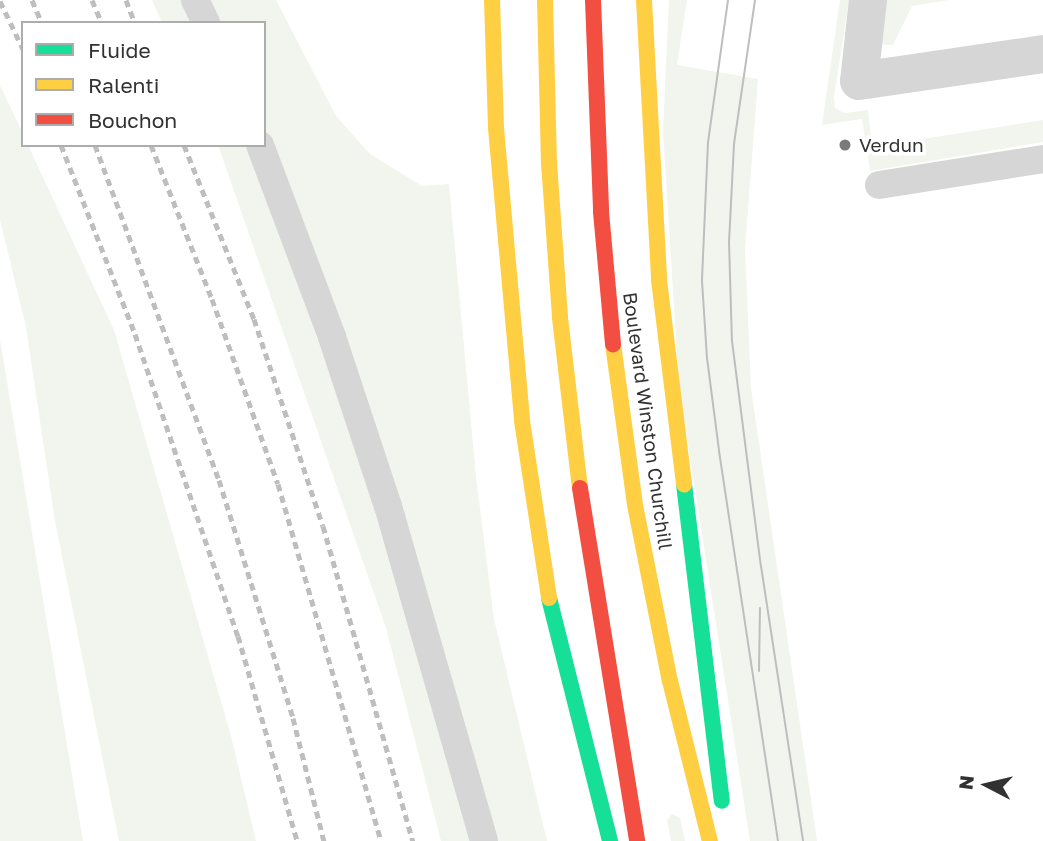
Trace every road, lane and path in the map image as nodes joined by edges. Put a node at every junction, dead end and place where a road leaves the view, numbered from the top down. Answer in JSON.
{"nodes":[{"id":1,"x":195,"y":0,"type":"edge"},
{"id":2,"x":492,"y":0,"type":"edge"},
{"id":3,"x":545,"y":0,"type":"edge"},
{"id":4,"x":593,"y":0,"type":"edge"},
{"id":5,"x":644,"y":0,"type":"edge"},
{"id":6,"x":868,"y":0,"type":"edge"},
{"id":7,"x":204,"y":21,"type":"edge"},
{"id":8,"x":1043,"y":54,"type":"edge"},
{"id":9,"x":261,"y":147,"type":"edge"},
{"id":10,"x":1043,"y":159,"type":"edge"},
{"id":11,"x":879,"y":185,"type":"dead end"},
{"id":12,"x":723,"y":814,"type":"dead end"},
{"id":13,"x":484,"y":841,"type":"edge"},
{"id":14,"x":610,"y":841,"type":"edge"},
{"id":15,"x":637,"y":841,"type":"edge"},
{"id":16,"x":710,"y":841,"type":"edge"}],
"edges":[{"from":1,"to":7,"type":"lane"},
{"from":2,"to":14,"type":"main road"},
{"from":3,"to":15,"type":"main road"},
{"from":4,"to":16,"type":"main road","name":"Boulevard Winston Churchill"},
{"from":5,"to":12,"type":"main road"},
{"from":6,"to":8,"type":"street"},
{"from":9,"to":13,"type":"lane"},
{"from":10,"to":11,"type":"lane"}]}
